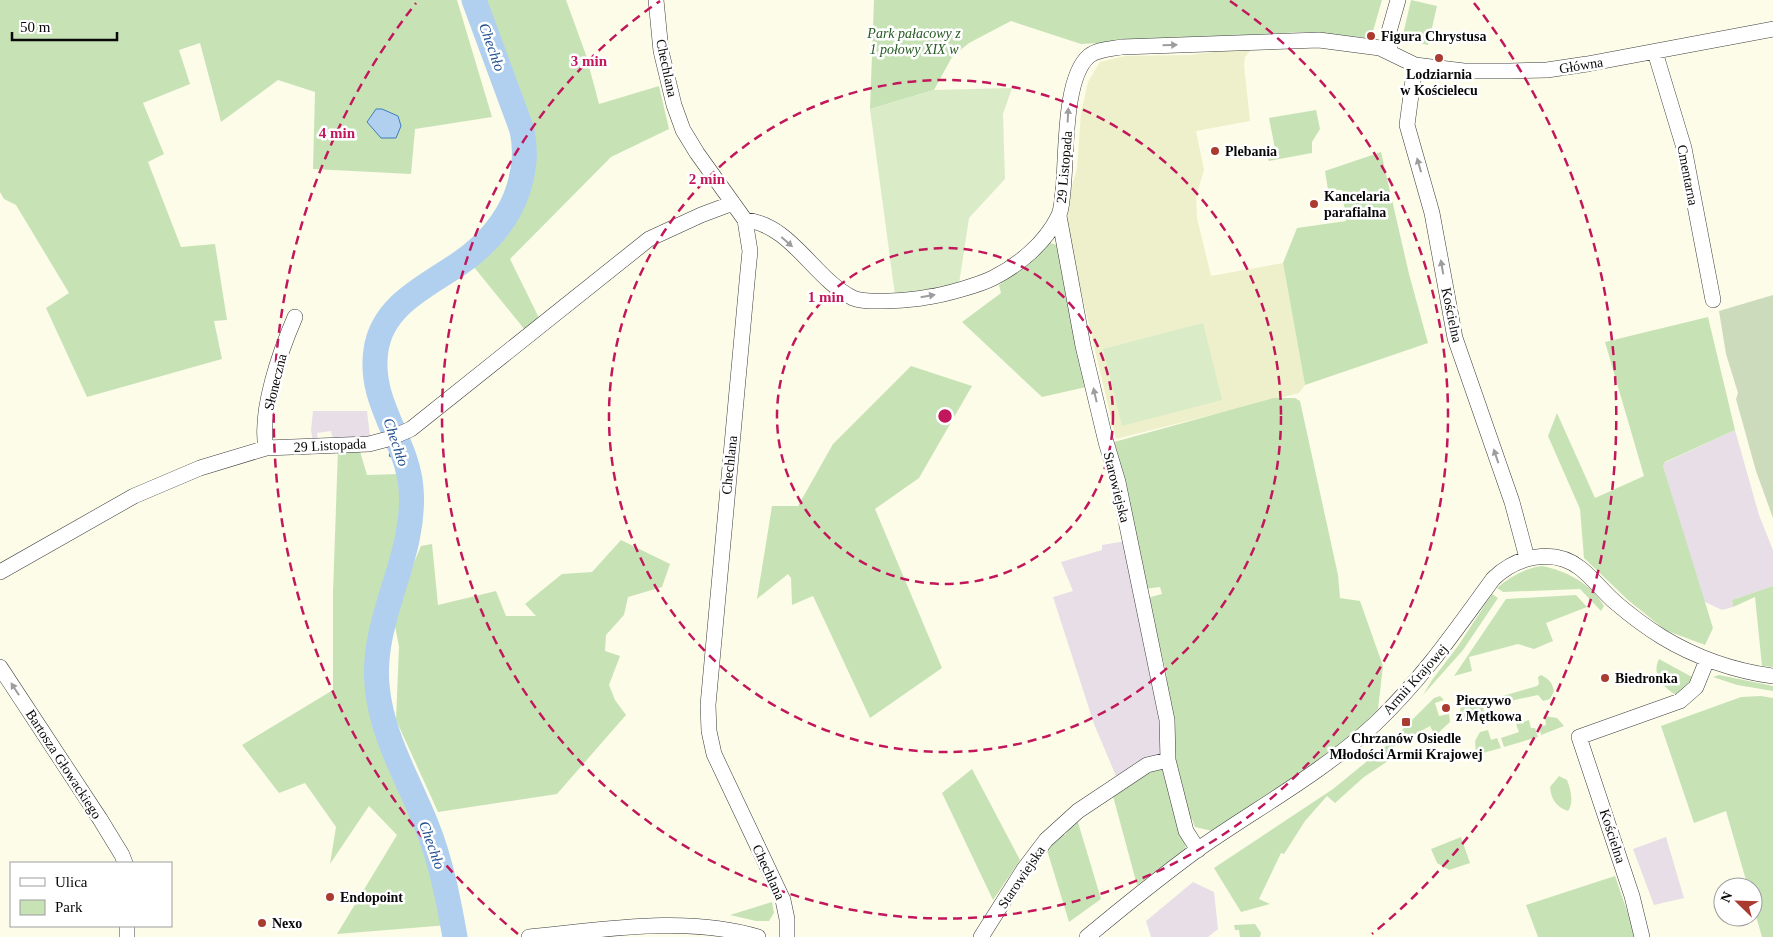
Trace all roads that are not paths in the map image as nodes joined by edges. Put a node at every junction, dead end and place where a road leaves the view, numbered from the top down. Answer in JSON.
{"nodes":[{"id":1,"x":656,"y":0,"type":"edge"},
{"id":2,"x":1398,"y":0,"type":"edge"},
{"id":3,"x":1773,"y":29,"type":"edge"},
{"id":4,"x":1390,"y":52,"type":"junction"},
{"id":5,"x":1655,"y":52,"type":"junction"},
{"id":6,"x":1414,"y":65,"type":"junction"},
{"id":7,"x":732,"y":203,"type":"junction"},
{"id":8,"x":1059,"y":216,"type":"junction"},
{"id":9,"x":745,"y":220,"type":"junction"},
{"id":10,"x":1713,"y":300,"type":"dead end"},
{"id":11,"x":295,"y":317,"type":"dead end"},
{"id":12,"x":266,"y":448,"type":"junction"},
{"id":13,"x":1527,"y":558,"type":"junction"},
{"id":14,"x":0,"y":572,"type":"edge"},
{"id":15,"x":1707,"y":660,"type":"junction"},
{"id":16,"x":0,"y":667,"type":"edge"},
{"id":17,"x":1773,"y":676,"type":"edge"},
{"id":18,"x":1168,"y":760,"type":"junction"},
{"id":19,"x":1198,"y":850,"type":"junction"},
{"id":20,"x":124,"y":862,"type":"edge"},
{"id":21,"x":529,"y":937,"type":"edge"},
{"id":22,"x":758,"y":937,"type":"edge"},
{"id":23,"x":787,"y":937,"type":"edge"},
{"id":24,"x":981,"y":937,"type":"edge"},
{"id":25,"x":1087,"y":937,"type":"edge"},
{"id":26,"x":1642,"y":937,"type":"edge"}],
"edges":[{"from":1,"to":7,"type":"street","name":"Chechlana"},
{"from":2,"to":4,"type":"street"},
{"from":3,"to":5,"type":"street","name":"Główna"},
{"from":4,"to":6,"type":"street","name":"Główna"},
{"from":8,"to":4,"type":"street","name":"29 Listopada","one_way":true},
{"from":5,"to":6,"type":"street","name":"Główna"},
{"from":5,"to":10,"type":"street","name":"Cmentarna"},
{"from":13,"to":6,"type":"street","name":"Kościelna","one_way":true},
{"from":7,"to":9,"type":"street","name":"Chechlana"},
{"from":7,"to":12,"type":"street","name":"29 Listopada"},
{"from":9,"to":8,"type":"street","name":"29 Listopada","one_way":true},
{"from":18,"to":8,"type":"street","name":"Starowiejska","one_way":true},
{"from":9,"to":23,"type":"street","name":"Chechlana"},
{"from":11,"to":12,"type":"street","name":"Słoneczna"},
{"from":12,"to":14,"type":"street","name":"29 Listopada"},
{"from":13,"to":15,"type":"street","name":"Armii Krajowej"},
{"from":13,"to":19,"type":"street","name":"Armii Krajowej"},
{"from":15,"to":17,"type":"street","name":"Armii Krajowej"},
{"from":15,"to":26,"type":"street","name":"Kościelna"},
{"from":20,"to":16,"type":"street","name":"Bartosza Głowackiego","one_way":true},
{"from":18,"to":19,"type":"street","name":"Starowiejska"},
{"from":18,"to":24,"type":"street","name":"Starowiejska"},
{"from":19,"to":25,"type":"street","name":"Armii Krajowej"},
{"from":21,"to":22,"type":"street"}]}
